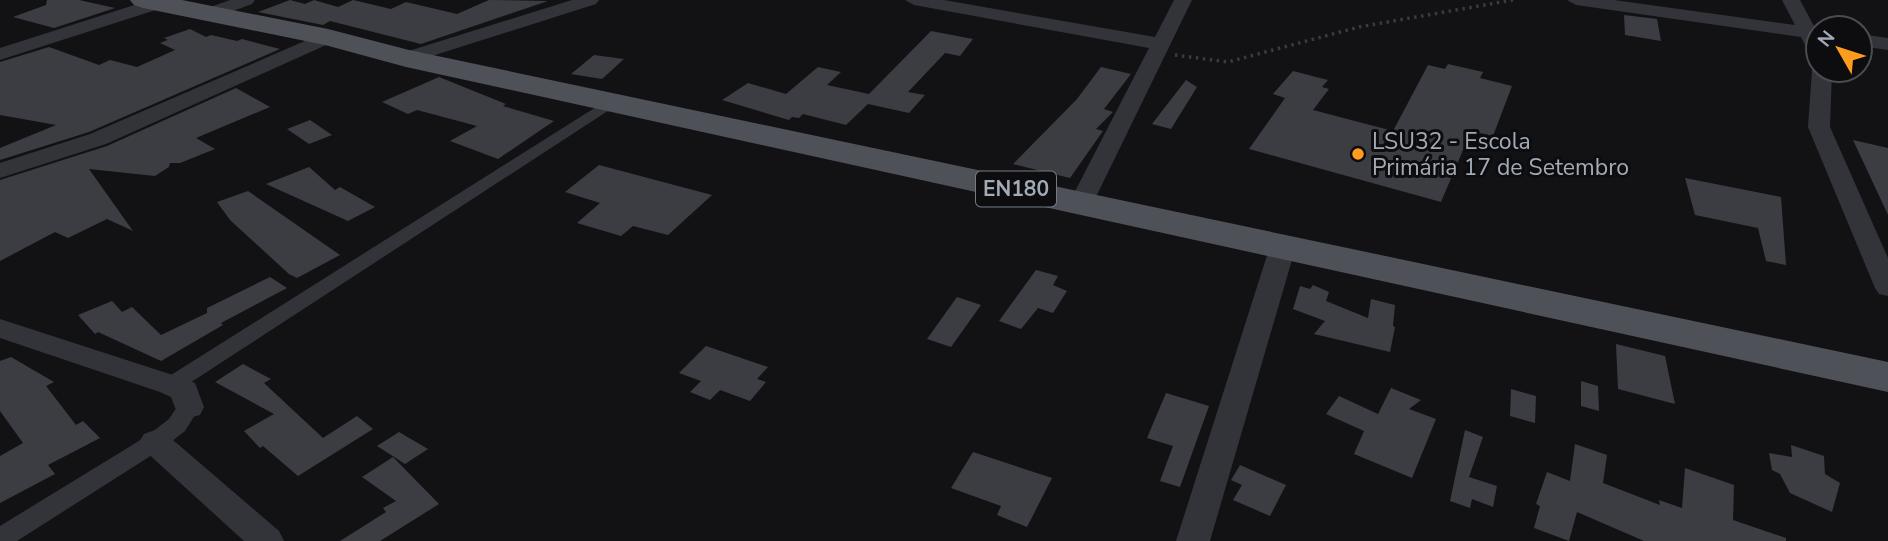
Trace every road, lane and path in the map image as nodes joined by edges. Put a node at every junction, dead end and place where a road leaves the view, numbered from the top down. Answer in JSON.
{"nodes":[{"id":1,"x":246,"y":0,"type":"edge"},
{"id":2,"x":590,"y":0,"type":"edge"},
{"id":3,"x":914,"y":0,"type":"edge"},
{"id":4,"x":1037,"y":0,"type":"edge"},
{"id":5,"x":1183,"y":0,"type":"edge"},
{"id":6,"x":1513,"y":0,"type":"edge"},
{"id":7,"x":1576,"y":0,"type":"edge"},
{"id":8,"x":1791,"y":0,"type":"edge"},
{"id":9,"x":151,"y":2,"type":"edge"},
{"id":10,"x":1618,"y":3,"type":"edge"},
{"id":11,"x":208,"y":14,"type":"junction"},
{"id":12,"x":1022,"y":19,"type":"junction"},
{"id":13,"x":1804,"y":20,"type":"edge"},
{"id":14,"x":1804,"y":33,"type":"edge"},
{"id":15,"x":328,"y":37,"type":"junction"},
{"id":16,"x":1159,"y":48,"type":"junction"},
{"id":17,"x":0,"y":54,"type":"edge"},
{"id":18,"x":406,"y":58,"type":"junction"},
{"id":19,"x":1821,"y":84,"type":"edge"},
{"id":20,"x":612,"y":102,"type":"junction"},
{"id":21,"x":0,"y":172,"type":"edge"},
{"id":22,"x":1081,"y":203,"type":"junction"},
{"id":23,"x":1283,"y":246,"type":"junction"},
{"id":24,"x":1888,"y":288,"type":"edge"},
{"id":25,"x":0,"y":328,"type":"edge"},
{"id":26,"x":1888,"y":377,"type":"edge"},
{"id":27,"x":180,"y":396,"type":"junction"},
{"id":28,"x":155,"y":442,"type":"junction"},
{"id":29,"x":0,"y":539,"type":"edge"},
{"id":30,"x":267,"y":541,"type":"edge"},
{"id":31,"x":1193,"y":541,"type":"edge"}],
"edges":[{"from":1,"to":11,"type":"street"},
{"from":2,"to":18,"type":"street"},
{"from":3,"to":12,"type":"street"},
{"from":4,"to":12,"type":"street"},
{"from":5,"to":16,"type":"street"},
{"from":6,"to":16,"type":"path"},
{"from":7,"to":10,"type":"street"},
{"from":8,"to":13,"type":"street"},
{"from":9,"to":11,"type":"main road","number":"EN180"},
{"from":9,"to":17,"type":"street"},
{"from":10,"to":14,"type":"street"},
{"from":11,"to":15,"type":"main road","number":"EN180"},
{"from":12,"to":16,"type":"street"},
{"from":15,"to":18,"type":"main road","number":"EN180"},
{"from":15,"to":21,"type":"street"},
{"from":16,"to":22,"type":"street"},
{"from":18,"to":20,"type":"main road","number":"EN180"},
{"from":19,"to":24,"type":"street"},
{"from":20,"to":22,"type":"main road","number":"EN180"},
{"from":20,"to":27,"type":"street"},
{"from":22,"to":23,"type":"main road","number":"EN180"},
{"from":23,"to":26,"type":"main road","number":"EN180"},
{"from":23,"to":31,"type":"street"},
{"from":25,"to":27,"type":"street"},
{"from":27,"to":28,"type":"street"},
{"from":28,"to":29,"type":"street"},
{"from":28,"to":30,"type":"street"}]}
